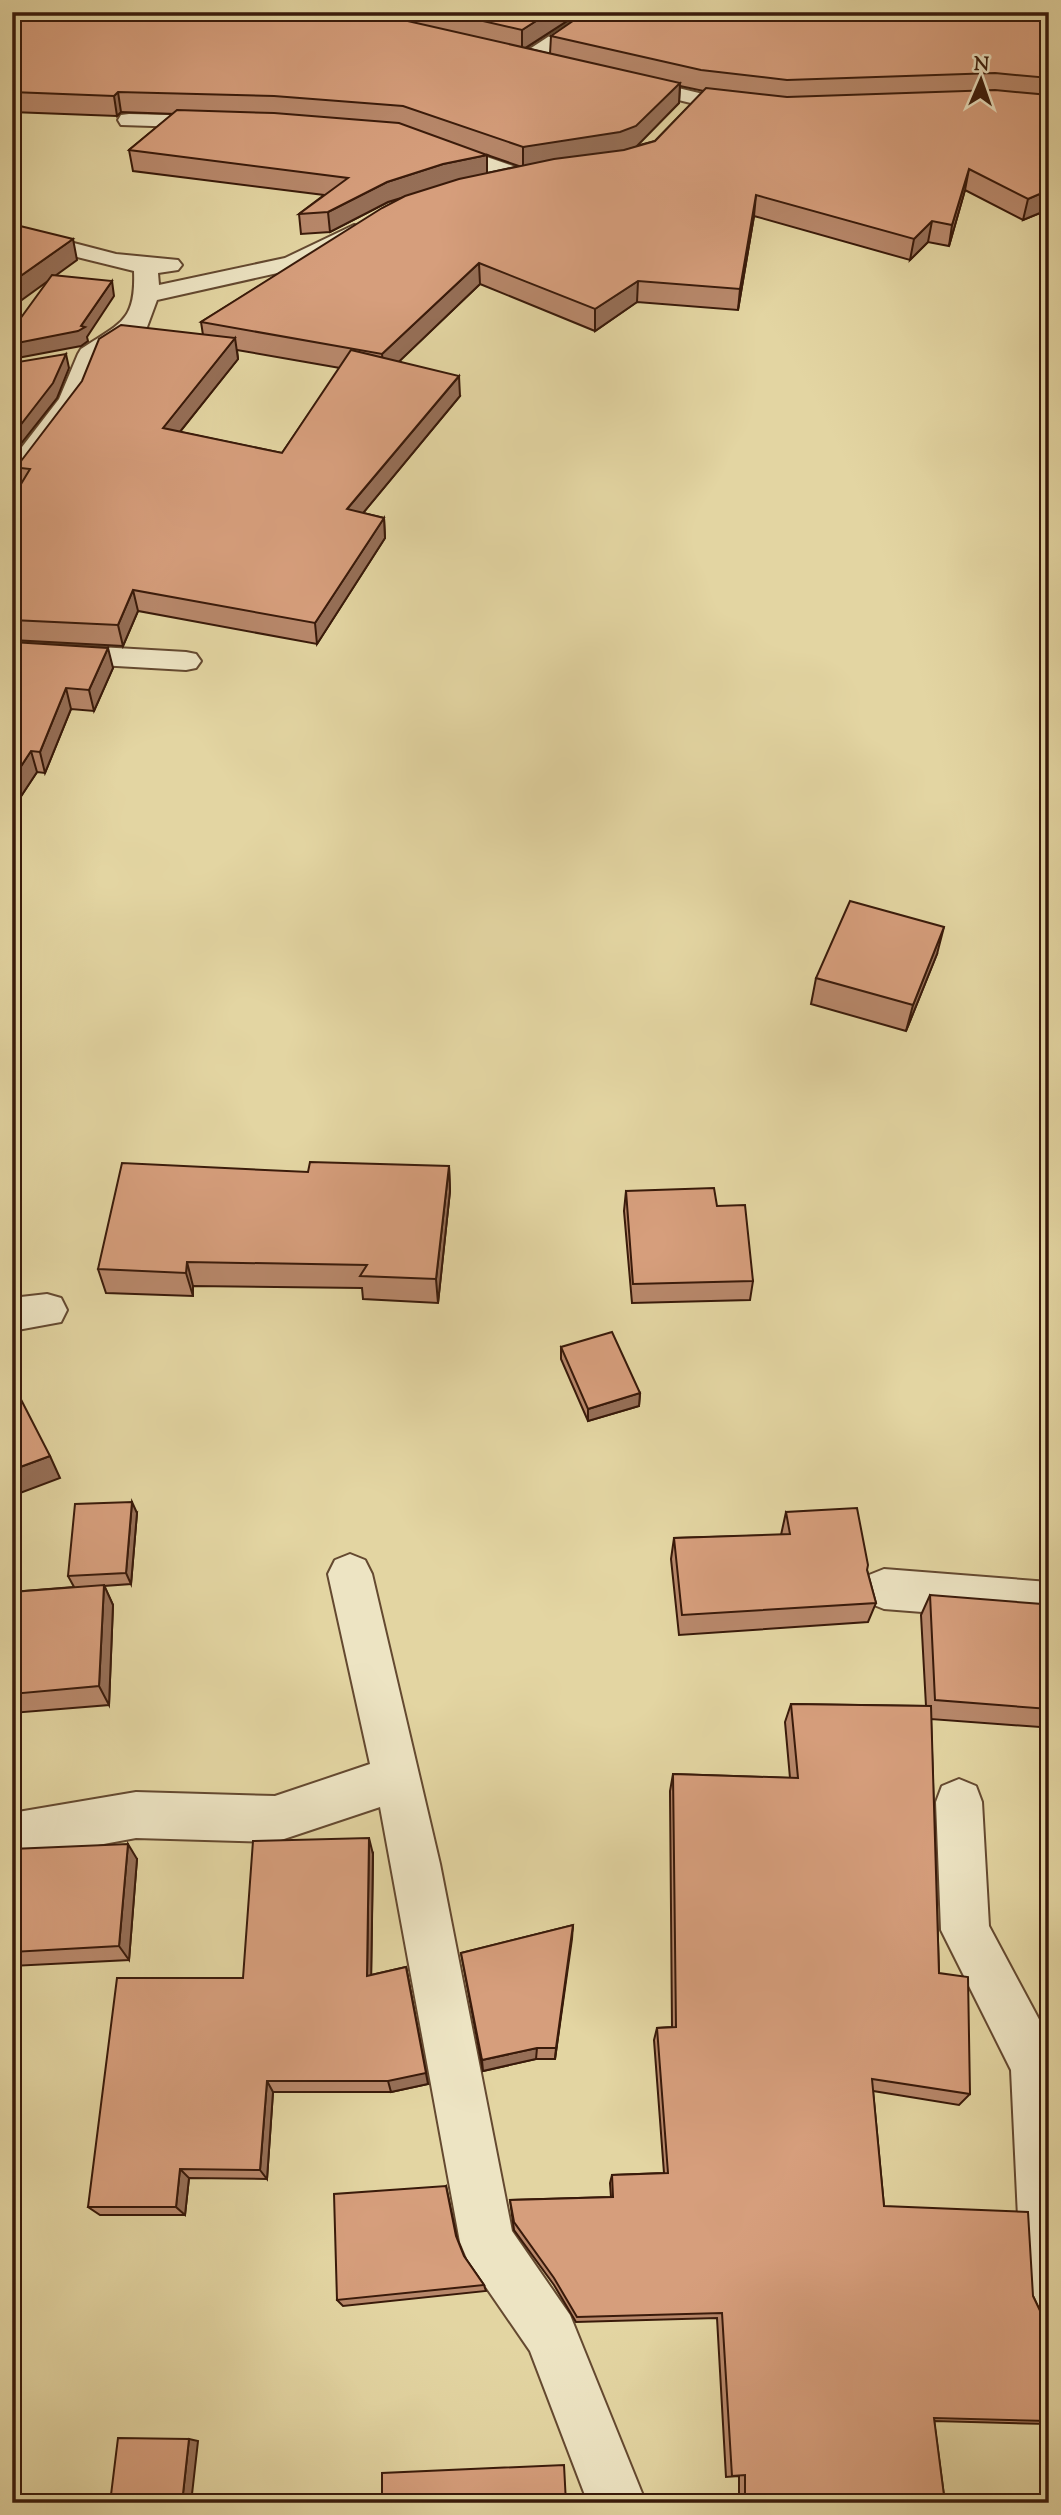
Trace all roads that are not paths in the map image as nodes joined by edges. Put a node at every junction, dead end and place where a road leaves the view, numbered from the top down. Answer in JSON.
{"nodes":[{"id":1,"x":600,"y":12,"type":"edge"},
{"id":2,"x":502,"y":52,"type":"edge"},
{"id":3,"x":529,"y":58,"type":"junction"},
{"id":4,"x":555,"y":64,"type":"edge"},
{"id":5,"x":608,"y":77,"type":"edge"},
{"id":6,"x":699,"y":99,"type":"junction"},
{"id":7,"x":771,"y":108,"type":"edge"},
{"id":8,"x":681,"y":117,"type":"edge"},
{"id":9,"x":129,"y":120,"type":"dead end"},
{"id":10,"x":236,"y":123,"type":"edge"},
{"id":11,"x":417,"y":140,"type":"edge"},
{"id":12,"x":476,"y":187,"type":"edge"},
{"id":13,"x":374,"y":222,"type":"edge"},
{"id":14,"x":12,"y":234,"type":"edge"},
{"id":15,"x":189,"y":260,"type":"dead end"},
{"id":16,"x":146,"y":267,"type":"junction"},
{"id":17,"x":147,"y":295,"type":"junction"},
{"id":18,"x":90,"y":354,"type":"junction"},
{"id":19,"x":64,"y":359,"type":"edge"},
{"id":20,"x":12,"y":478,"type":"edge"},
{"id":21,"x":12,"y":651,"type":"edge"},
{"id":22,"x":186,"y":661,"type":"dead end"},
{"id":23,"x":350,"y":1574,"type":"dead end"},
{"id":24,"x":884,"y":1589,"type":"dead end"},
{"id":25,"x":1049,"y":1602,"type":"edge"},
{"id":26,"x":398,"y":1786,"type":"junction"},
{"id":27,"x":959,"y":1802,"type":"dead end"},
{"id":28,"x":12,"y":1837,"type":"edge"},
{"id":29,"x":1049,"y":2301,"type":"edge"},
{"id":30,"x":617,"y":2503,"type":"edge"}],
"edges":[{"from":1,"to":3,"type":"street"},
{"from":2,"to":3,"type":"street"},
{"from":3,"to":4,"type":"street"},
{"from":5,"to":6,"type":"street"},
{"from":6,"to":7,"type":"street"},
{"from":6,"to":8,"type":"street"},
{"from":9,"to":10,"type":"street"},
{"from":11,"to":12,"type":"street"},
{"from":13,"to":17,"type":"street"},
{"from":14,"to":16,"type":"street"},
{"from":15,"to":16,"type":"street"},
{"from":16,"to":17,"type":"street"},
{"from":17,"to":18,"type":"street"},
{"from":18,"to":19,"type":"street"},
{"from":18,"to":20,"type":"street"},
{"from":21,"to":22,"type":"street"},
{"from":23,"to":26,"type":"street"},
{"from":24,"to":25,"type":"street"},
{"from":26,"to":28,"type":"street"},
{"from":26,"to":30,"type":"street"},
{"from":27,"to":29,"type":"street"}]}
